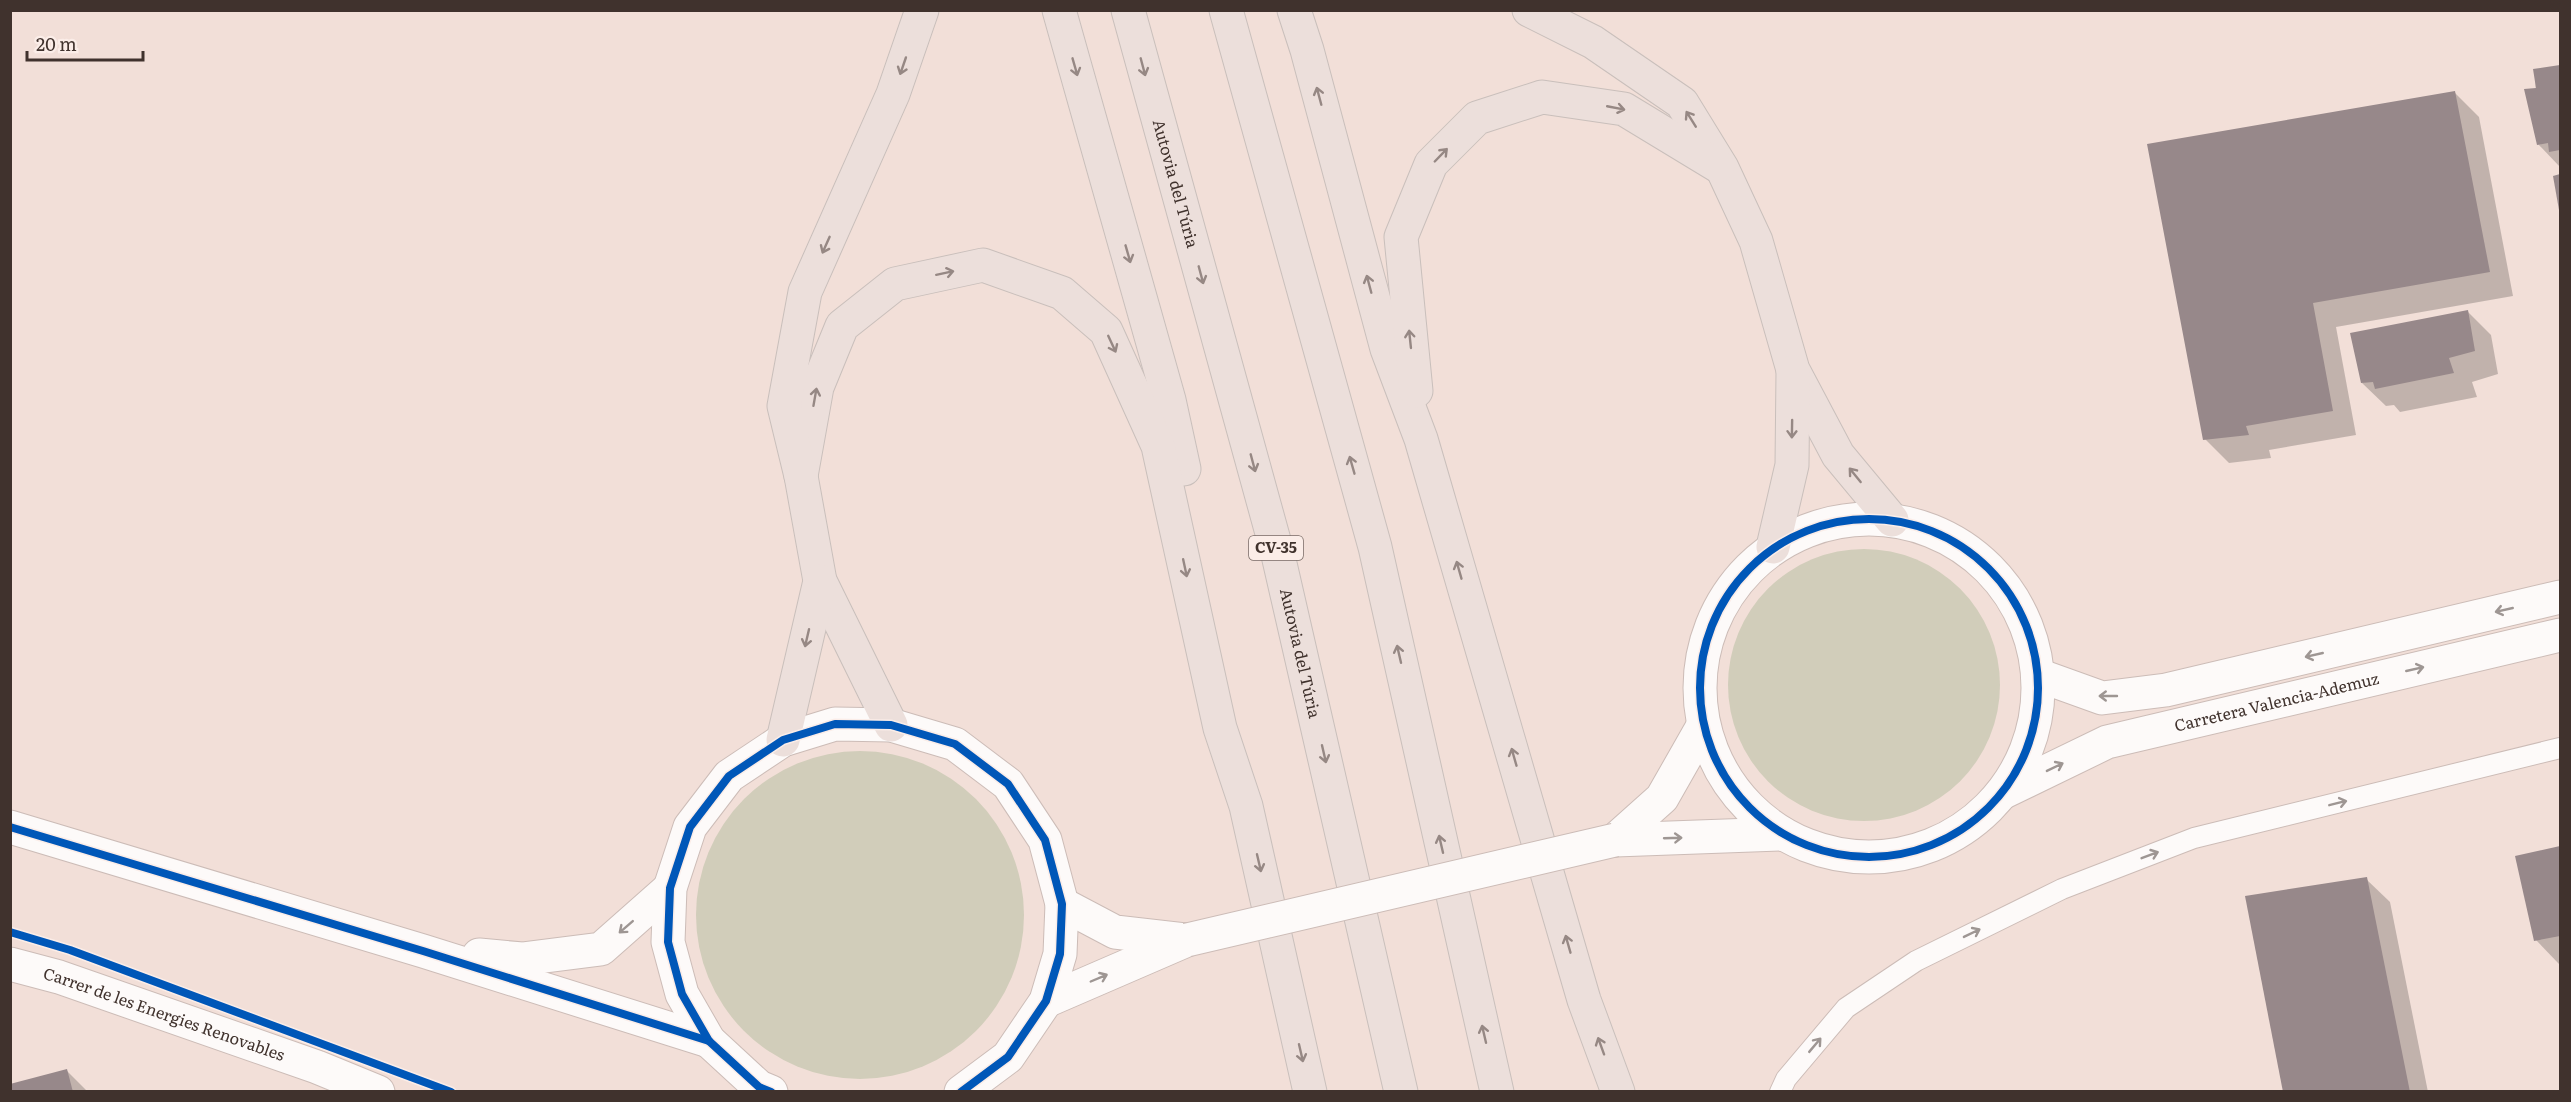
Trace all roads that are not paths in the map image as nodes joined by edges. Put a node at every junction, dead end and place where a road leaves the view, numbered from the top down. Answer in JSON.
{"nodes":[{"id":1,"x":922,"y":10,"type":"edge"},
{"id":2,"x":1059,"y":10,"type":"edge"},
{"id":3,"x":1128,"y":10,"type":"edge"},
{"id":4,"x":1226,"y":10,"type":"edge"},
{"id":5,"x":1294,"y":10,"type":"edge"},
{"id":6,"x":1529,"y":10,"type":"edge"},
{"id":7,"x":1722,"y":168,"type":"junction"},
{"id":8,"x":1793,"y":370,"type":"junction"},
{"id":9,"x":1421,"y":439,"type":"junction"},
{"id":10,"x":801,"y":476,"type":"junction"},
{"id":11,"x":1892,"y":520,"type":"junction"},
{"id":12,"x":1773,"y":548,"type":"junction"},
{"id":13,"x":820,"y":581,"type":"junction"},
{"id":14,"x":2560,"y":597,"type":"edge"},
{"id":15,"x":2560,"y":634,"type":"edge"},
{"id":16,"x":2038,"y":675,"type":"junction"},
{"id":17,"x":891,"y":725,"type":"junction"},
{"id":18,"x":1703,"y":726,"type":"junction"},
{"id":19,"x":783,"y":740,"type":"junction"},
{"id":20,"x":2560,"y":748,"type":"edge"},
{"id":21,"x":2002,"y":793,"type":"junction"},
{"id":22,"x":1246,"y":806,"type":"junction"},
{"id":23,"x":10,"y":827,"type":"edge"},
{"id":24,"x":1783,"y":834,"type":"junction"},
{"id":25,"x":1615,"y":840,"type":"junction"},
{"id":26,"x":669,"y":888,"type":"junction"},
{"id":27,"x":1062,"y":904,"type":"junction"},
{"id":28,"x":1187,"y":940,"type":"junction"},
{"id":29,"x":423,"y":951,"type":"junction"},
{"id":30,"x":10,"y":963,"type":"edge"},
{"id":31,"x":1046,"y":1001,"type":"junction"},
{"id":32,"x":709,"y":1041,"type":"junction"},
{"id":33,"x":317,"y":1067,"type":"junction"},
{"id":34,"x":344,"y":1092,"type":"edge"},
{"id":35,"x":378,"y":1092,"type":"edge"},
{"id":36,"x":771,"y":1092,"type":"edge"},
{"id":37,"x":962,"y":1092,"type":"edge"},
{"id":38,"x":1310,"y":1092,"type":"edge"},
{"id":39,"x":1401,"y":1092,"type":"edge"},
{"id":40,"x":1497,"y":1092,"type":"edge"},
{"id":41,"x":1618,"y":1092,"type":"edge"},
{"id":42,"x":1780,"y":1092,"type":"edge"}],
"edges":[{"from":1,"to":10,"type":"highway","one_way":true},
{"from":2,"to":22,"type":"highway","one_way":true},
{"from":3,"to":39,"type":"highway","name":"Autovia del Túria","number":"CV-35","one_way":true},
{"from":40,"to":4,"type":"highway","one_way":true},
{"from":9,"to":5,"type":"highway","one_way":true},
{"from":7,"to":6,"type":"highway","one_way":true},
{"from":7,"to":8,"type":"highway"},
{"from":9,"to":7,"type":"highway","one_way":true},
{"from":11,"to":8,"type":"highway","one_way":true},
{"from":8,"to":12,"type":"highway","one_way":true},
{"from":41,"to":9,"type":"highway","one_way":true},
{"from":10,"to":13,"type":"highway"},
{"from":10,"to":22,"type":"highway","one_way":true},
{"from":11,"to":12,"type":"street"},
{"from":11,"to":16,"type":"street"},
{"from":12,"to":18,"type":"street"},
{"from":13,"to":17,"type":"highway"},
{"from":13,"to":19,"type":"highway","one_way":true},
{"from":14,"to":16,"type":"street","one_way":true},
{"from":21,"to":15,"type":"street","name":"Carretera Valencia-Ademuz","one_way":true},
{"from":16,"to":21,"type":"street"},
{"from":17,"to":19,"type":"street"},
{"from":17,"to":27,"type":"street"},
{"from":18,"to":24,"type":"street"},
{"from":18,"to":25,"type":"street"},
{"from":19,"to":26,"type":"street"},
{"from":42,"to":20,"type":"lane","one_way":true},
{"from":21,"to":24,"type":"street"},
{"from":22,"to":38,"type":"highway","one_way":true},
{"from":23,"to":29,"type":"street"},
{"from":25,"to":24,"type":"street","one_way":true},
{"from":25,"to":28,"type":"street","bridge":true},
{"from":26,"to":29,"type":"street","one_way":true},
{"from":26,"to":32,"type":"street"},
{"from":27,"to":28,"type":"street"},
{"from":27,"to":31,"type":"street"},
{"from":31,"to":28,"type":"street","one_way":true},
{"from":29,"to":32,"type":"street"},
{"from":30,"to":33,"type":"street","name":"Carrer de les Energies Renovables"},
{"from":31,"to":37,"type":"street"},
{"from":32,"to":36,"type":"street"},
{"from":33,"to":34,"type":"street","name":"Carrer de les Energies Renovables"},
{"from":33,"to":35,"type":"street","name":"Carrer de les Energies Renovables"}]}
